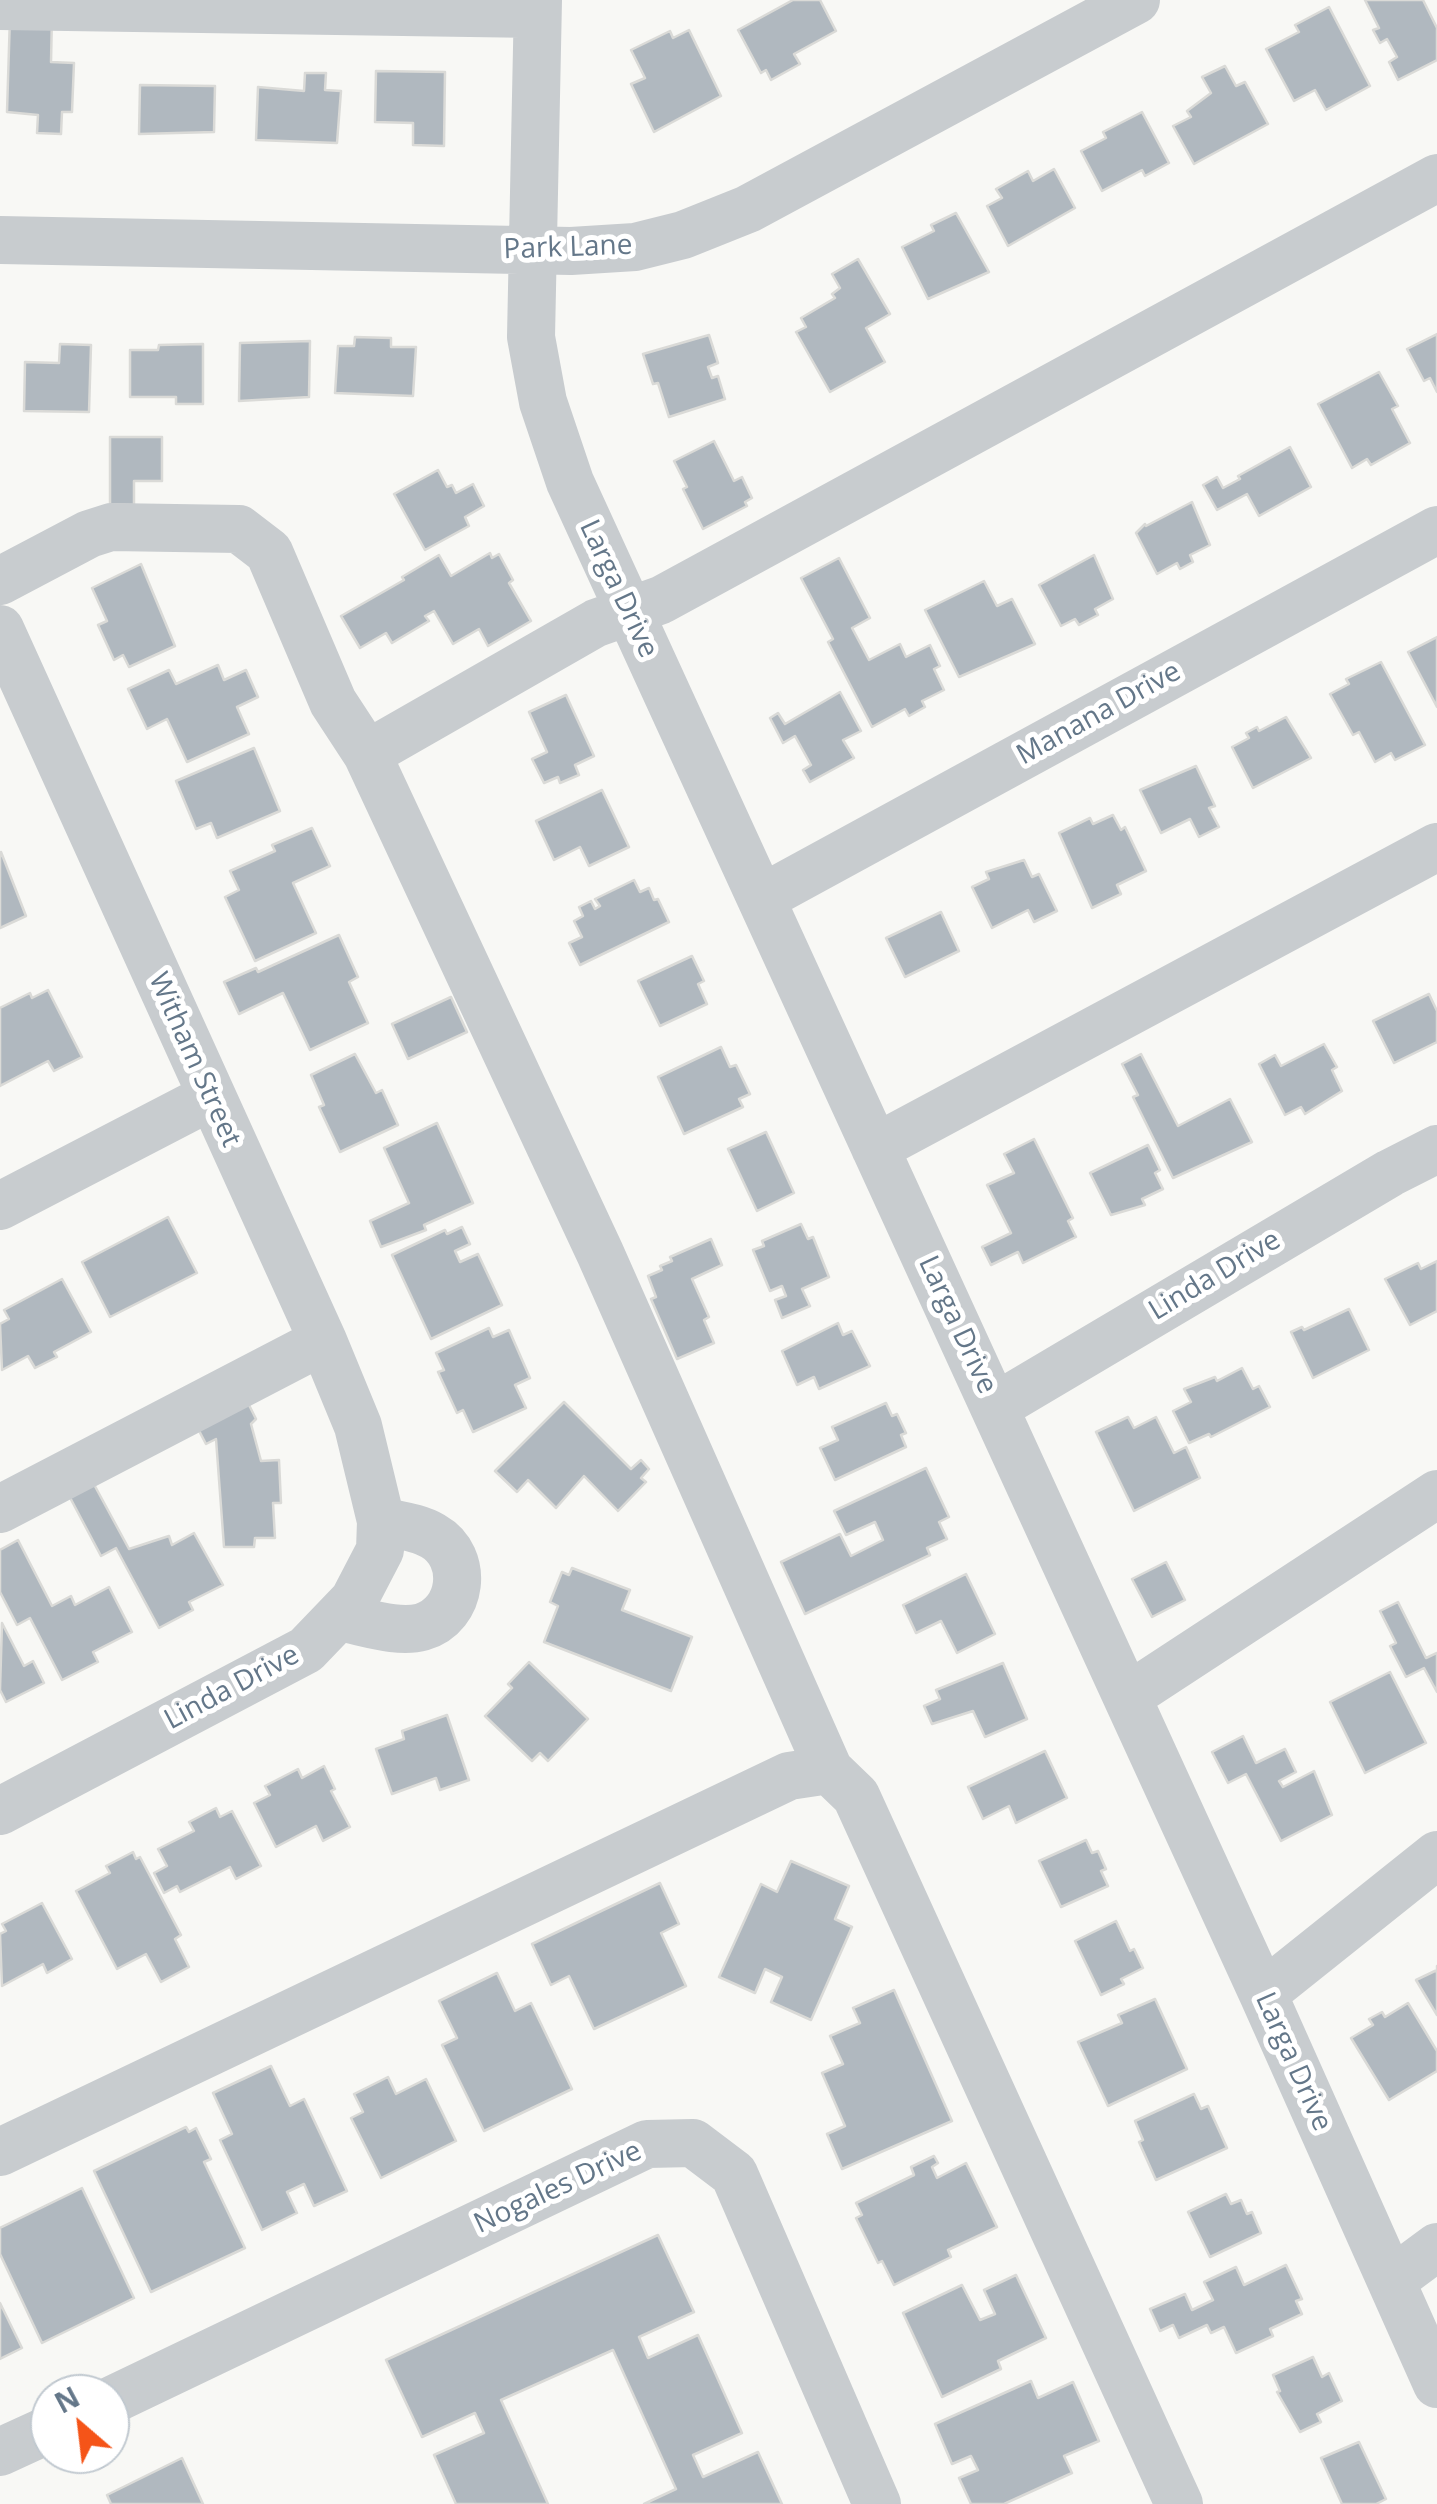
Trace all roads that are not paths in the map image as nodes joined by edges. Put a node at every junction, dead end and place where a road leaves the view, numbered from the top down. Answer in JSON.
{"nodes":[{"id":1,"x":1136,"y":0,"type":"edge"},
{"id":2,"x":239,"y":5,"type":"edge"},
{"id":3,"x":0,"y":6,"type":"edge"},
{"id":4,"x":537,"y":7,"type":"edge"},
{"id":5,"x":1437,"y":178,"type":"edge"},
{"id":6,"x":0,"y":240,"type":"edge"},
{"id":7,"x":531,"y":252,"type":"junction"},
{"id":8,"x":1437,"y":530,"type":"edge"},
{"id":9,"x":0,"y":581,"type":"edge"},
{"id":10,"x":629,"y":612,"type":"junction"},
{"id":11,"x":0,"y":629,"type":"edge"},
{"id":12,"x":366,"y":754,"type":"junction"},
{"id":13,"x":1437,"y":847,"type":"edge"},
{"id":14,"x":762,"y":898,"type":"junction"},
{"id":15,"x":210,"y":1097,"type":"junction"},
{"id":16,"x":875,"y":1148,"type":"junction"},
{"id":17,"x":1437,"y":1149,"type":"edge"},
{"id":18,"x":0,"y":1206,"type":"edge"},
{"id":19,"x":323,"y":1340,"type":"junction"},
{"id":20,"x":995,"y":1407,"type":"junction"},
{"id":21,"x":1437,"y":1494,"type":"edge"},
{"id":22,"x":379,"y":1508,"type":"junction"},
{"id":23,"x":0,"y":1509,"type":"edge"},
{"id":24,"x":338,"y":1617,"type":"junction"},
{"id":25,"x":1127,"y":1697,"type":"junction"},
{"id":26,"x":829,"y":1770,"type":"junction"},
{"id":27,"x":0,"y":1811,"type":"edge"},
{"id":28,"x":1437,"y":1855,"type":"edge"},
{"id":29,"x":1262,"y":1994,"type":"junction"},
{"id":30,"x":0,"y":2152,"type":"edge"},
{"id":31,"x":1437,"y":2248,"type":"edge"},
{"id":32,"x":1391,"y":2281,"type":"junction"},
{"id":33,"x":1437,"y":2384,"type":"edge"},
{"id":34,"x":130,"y":2391,"type":"edge"},
{"id":35,"x":30,"y":2438,"type":"edge"},
{"id":36,"x":0,"y":2452,"type":"edge"},
{"id":37,"x":878,"y":2504,"type":"edge"},
{"id":38,"x":1178,"y":2504,"type":"edge"}],
"edges":[{"from":1,"to":7,"type":"street","name":"Park Lane"},
{"from":2,"to":3,"type":"street"},
{"from":2,"to":4,"type":"street"},
{"from":4,"to":7,"type":"street","name":"Larga Drive"},
{"from":5,"to":10,"type":"street"},
{"from":6,"to":7,"type":"street","name":"Park Lane"},
{"from":7,"to":10,"type":"street","name":"Larga Drive"},
{"from":8,"to":14,"type":"street","name":"Manana Drive"},
{"from":9,"to":12,"type":"street"},
{"from":10,"to":12,"type":"street"},
{"from":10,"to":14,"type":"street","name":"Larga Drive"},
{"from":11,"to":15,"type":"street","name":"Witham Street"},
{"from":12,"to":26,"type":"street"},
{"from":13,"to":16,"type":"street"},
{"from":14,"to":16,"type":"street","name":"Larga Drive"},
{"from":15,"to":18,"type":"street"},
{"from":15,"to":19,"type":"street","name":"Witham Street"},
{"from":16,"to":20,"type":"street","name":"Larga Drive"},
{"from":17,"to":20,"type":"street","name":"Linda Drive"},
{"from":19,"to":22,"type":"street","name":"Witham Street"},
{"from":19,"to":23,"type":"street"},
{"from":20,"to":25,"type":"street","name":"Larga Drive"},
{"from":21,"to":25,"type":"street"},
{"from":22,"to":24,"type":"street","name":"Linda Drive"},
{"from":22,"to":24,"type":"street"},
{"from":24,"to":27,"type":"street","name":"Linda Drive"},
{"from":25,"to":29,"type":"street","name":"Larga Drive"},
{"from":26,"to":30,"type":"street"},
{"from":26,"to":38,"type":"street"},
{"from":28,"to":29,"type":"street"},
{"from":29,"to":32,"type":"street","name":"Larga Drive"},
{"from":31,"to":32,"type":"street"},
{"from":32,"to":33,"type":"street","name":"Larga Drive"},
{"from":34,"to":37,"type":"street","name":"Nogales Drive"},
{"from":35,"to":36,"type":"street"}]}
